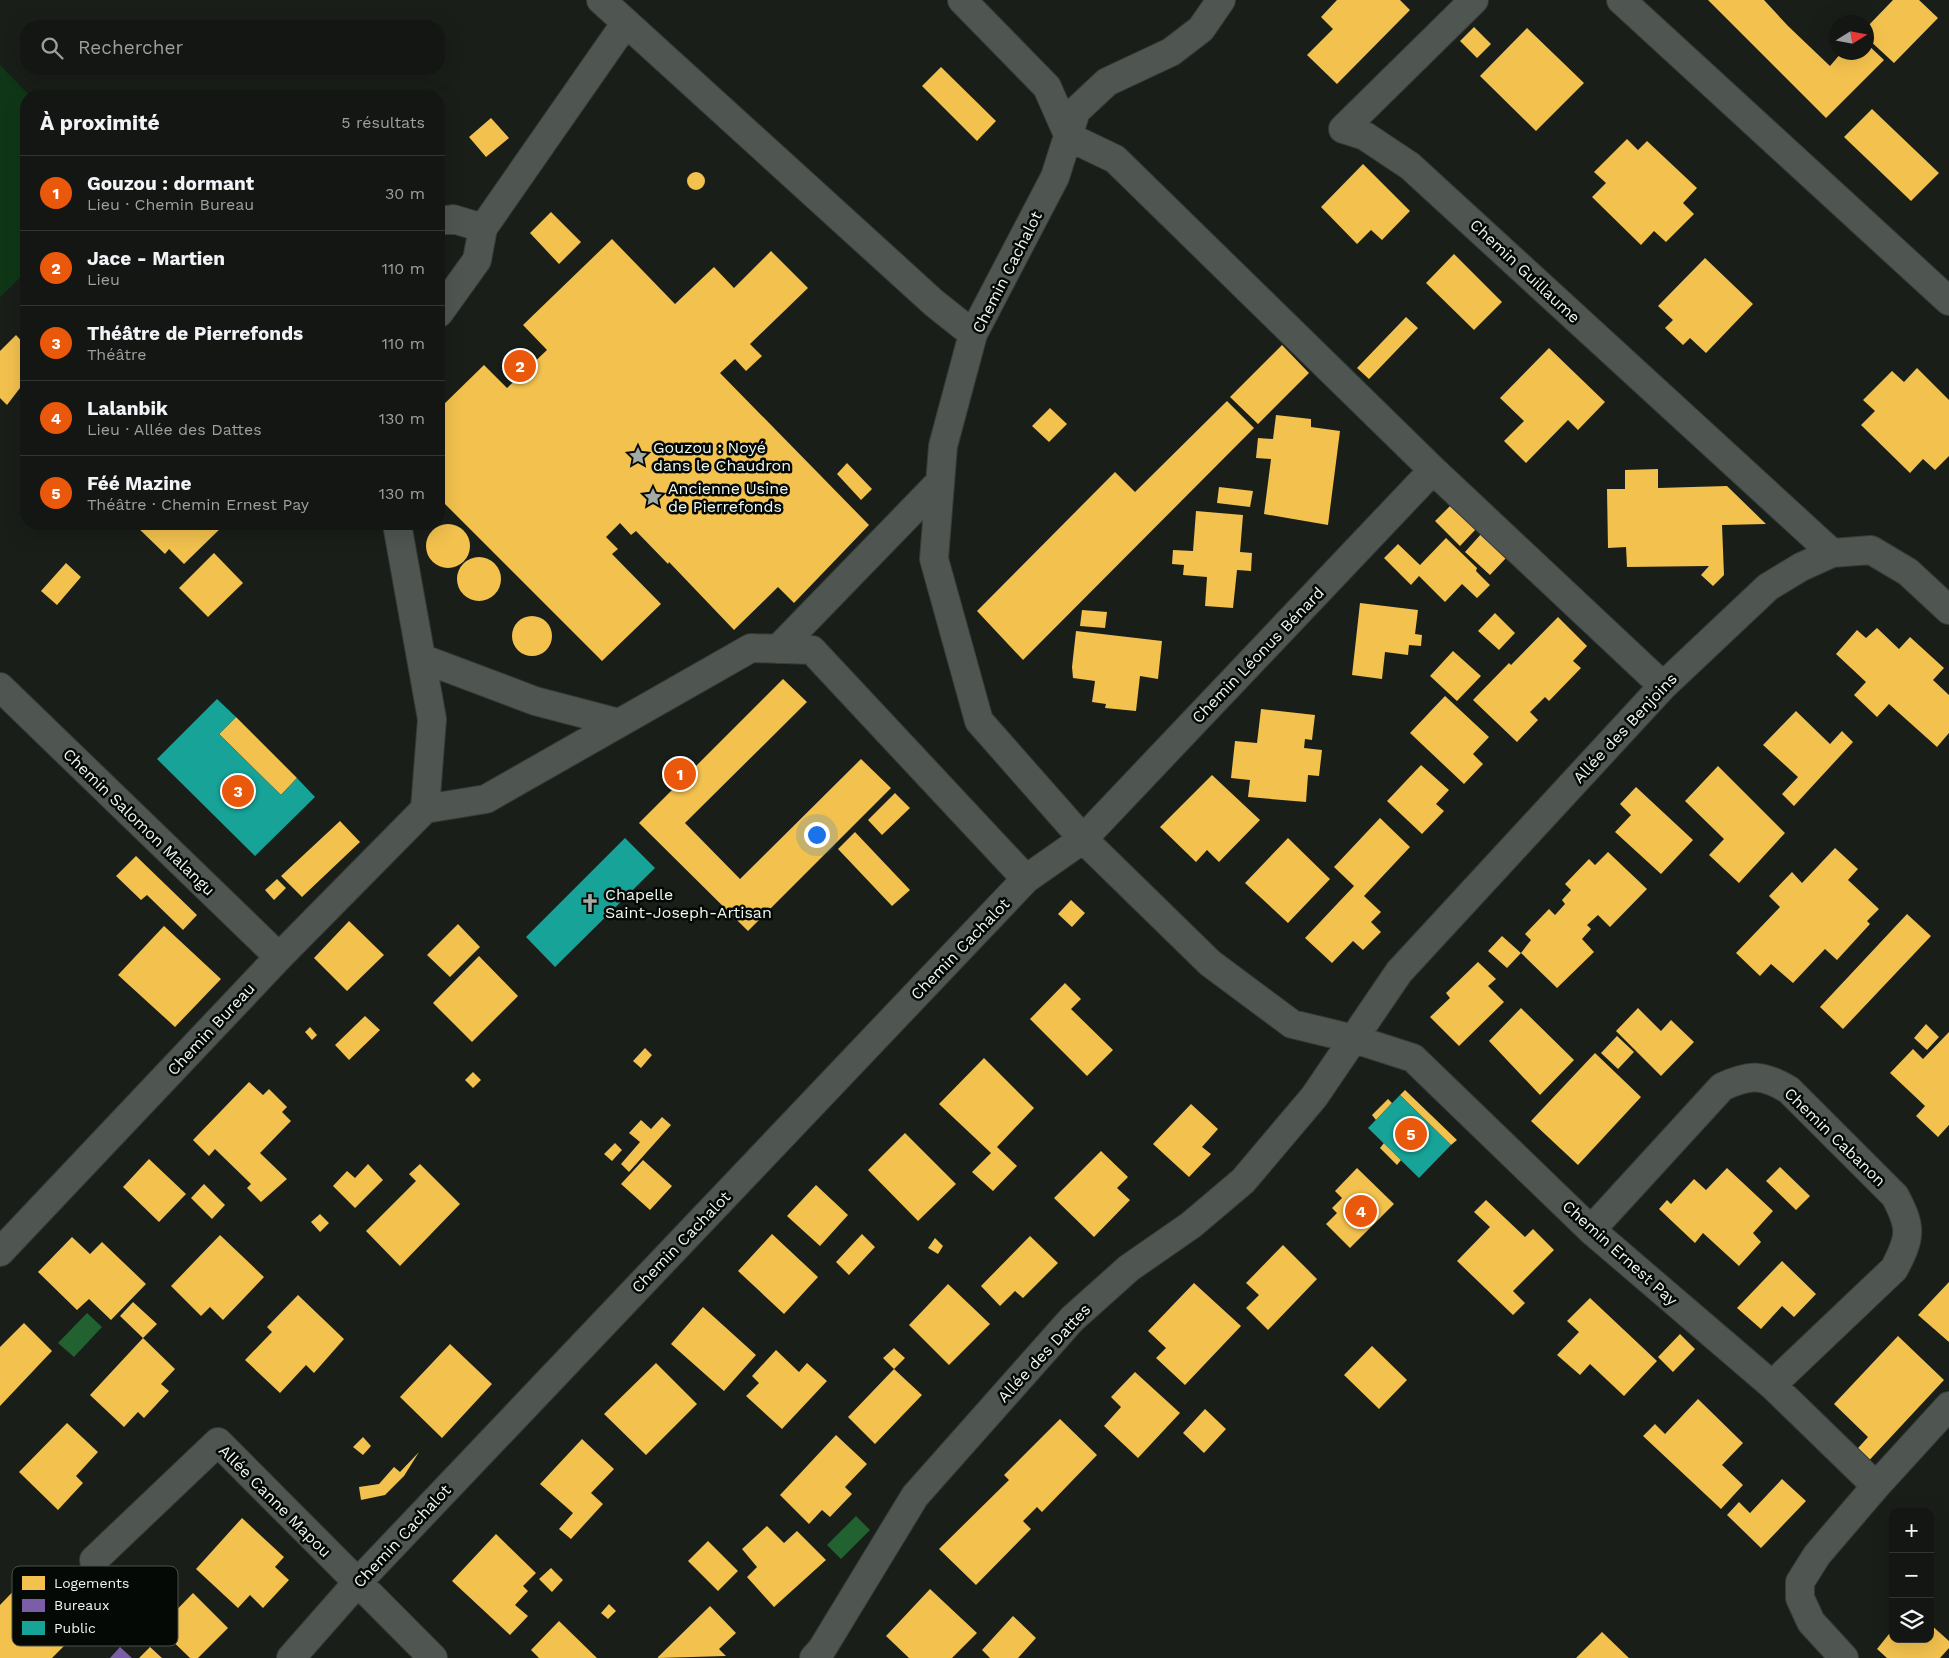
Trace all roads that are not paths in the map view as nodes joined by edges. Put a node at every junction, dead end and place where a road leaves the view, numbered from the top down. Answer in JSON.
{"nodes":[{"id":1,"x":601,"y":0,"type":"edge"},
{"id":2,"x":962,"y":0,"type":"edge"},
{"id":3,"x":1221,"y":0,"type":"edge"},
{"id":4,"x":1474,"y":0,"type":"edge"},
{"id":5,"x":1621,"y":0,"type":"edge"},
{"id":6,"x":625,"y":24,"type":"junction"},
{"id":7,"x":1069,"y":137,"type":"junction"},
{"id":8,"x":445,"y":220,"type":"edge"},
{"id":9,"x":483,"y":228,"type":"junction"},
{"id":10,"x":1949,"y":301,"type":"edge"},
{"id":11,"x":445,"y":305,"type":"edge"},
{"id":12,"x":973,"y":334,"type":"junction"},
{"id":13,"x":1433,"y":470,"type":"junction"},
{"id":14,"x":940,"y":482,"type":"junction"},
{"id":15,"x":398,"y":530,"type":"edge"},
{"id":16,"x":1832,"y":553,"type":"junction"},
{"id":17,"x":1949,"y":610,"type":"edge"},
{"id":18,"x":778,"y":649,"type":"junction"},
{"id":19,"x":421,"y":658,"type":"junction"},
{"id":20,"x":1663,"y":686,"type":"junction"},
{"id":21,"x":0,"y":687,"type":"edge"},
{"id":22,"x":619,"y":724,"type":"junction"},
{"id":23,"x":425,"y":808,"type":"junction"},
{"id":24,"x":1083,"y":839,"type":"junction"},
{"id":25,"x":1026,"y":879,"type":"junction"},
{"id":26,"x":278,"y":957,"type":"junction"},
{"id":27,"x":1354,"y":1039,"type":"junction"},
{"id":28,"x":1591,"y":1230,"type":"junction"},
{"id":29,"x":0,"y":1252,"type":"edge"},
{"id":30,"x":1772,"y":1385,"type":"junction"},
{"id":31,"x":1949,"y":1406,"type":"edge"},
{"id":32,"x":1876,"y":1486,"type":"junction"},
{"id":33,"x":94,"y":1560,"type":"dead end"},
{"id":34,"x":357,"y":1583,"type":"junction"},
{"id":35,"x":291,"y":1658,"type":"edge"},
{"id":36,"x":433,"y":1658,"type":"edge"},
{"id":37,"x":814,"y":1658,"type":"edge"},
{"id":38,"x":1844,"y":1658,"type":"edge"}],
"edges":[{"from":1,"to":6,"type":"street"},
{"from":2,"to":7,"type":"street"},
{"from":3,"to":7,"type":"street","name":"Chemin Cachalot"},
{"from":4,"to":16,"type":"street","name":"Chemin Guillaume"},
{"from":5,"to":10,"type":"street"},
{"from":6,"to":9,"type":"street"},
{"from":6,"to":12,"type":"street"},
{"from":7,"to":12,"type":"street","name":"Chemin Cachalot"},
{"from":7,"to":13,"type":"street"},
{"from":8,"to":9,"type":"street"},
{"from":9,"to":11,"type":"street"},
{"from":12,"to":14,"type":"street","name":"Chemin Cachalot"},
{"from":13,"to":20,"type":"street"},
{"from":13,"to":24,"type":"street","name":"Chemin Léonus Bénard"},
{"from":14,"to":18,"type":"street"},
{"from":14,"to":24,"type":"street","name":"Chemin Cachalot"},
{"from":15,"to":19,"type":"street"},
{"from":16,"to":17,"type":"street","name":"Allée des Benjoins"},
{"from":16,"to":20,"type":"street","name":"Allée des Benjoins"},
{"from":18,"to":22,"type":"street"},
{"from":18,"to":25,"type":"street"},
{"from":19,"to":22,"type":"street"},
{"from":19,"to":23,"type":"street"},
{"from":20,"to":27,"type":"street","name":"Allée des Benjoins"},
{"from":21,"to":26,"type":"street","name":"Chemin Salomon Malangu"},
{"from":22,"to":23,"type":"street"},
{"from":23,"to":26,"type":"street","name":"Chemin Bureau"},
{"from":24,"to":25,"type":"street","name":"Chemin Cachalot"},
{"from":24,"to":27,"type":"street","name":"Chemin Cachalot"},
{"from":25,"to":34,"type":"street","name":"Chemin Cachalot"},
{"from":26,"to":29,"type":"street","name":"Chemin Bureau"},
{"from":27,"to":28,"type":"street","name":"Chemin Ernest Pay"},
{"from":27,"to":37,"type":"street","name":"Allée des Dattes"},
{"from":28,"to":30,"type":"street","name":"Chemin Ernest Pay"},
{"from":28,"to":30,"type":"street","name":"Chemin Cabanon"},
{"from":30,"to":32,"type":"street","name":"Chemin Ernest Pay"},
{"from":31,"to":32,"type":"street"},
{"from":32,"to":38,"type":"street"},
{"from":33,"to":34,"type":"street","name":"Allée Canne Mapou"},
{"from":34,"to":35,"type":"street","name":"Chemin Cachalot"},
{"from":34,"to":36,"type":"street","name":"Allée Canne Mapou"}]}
